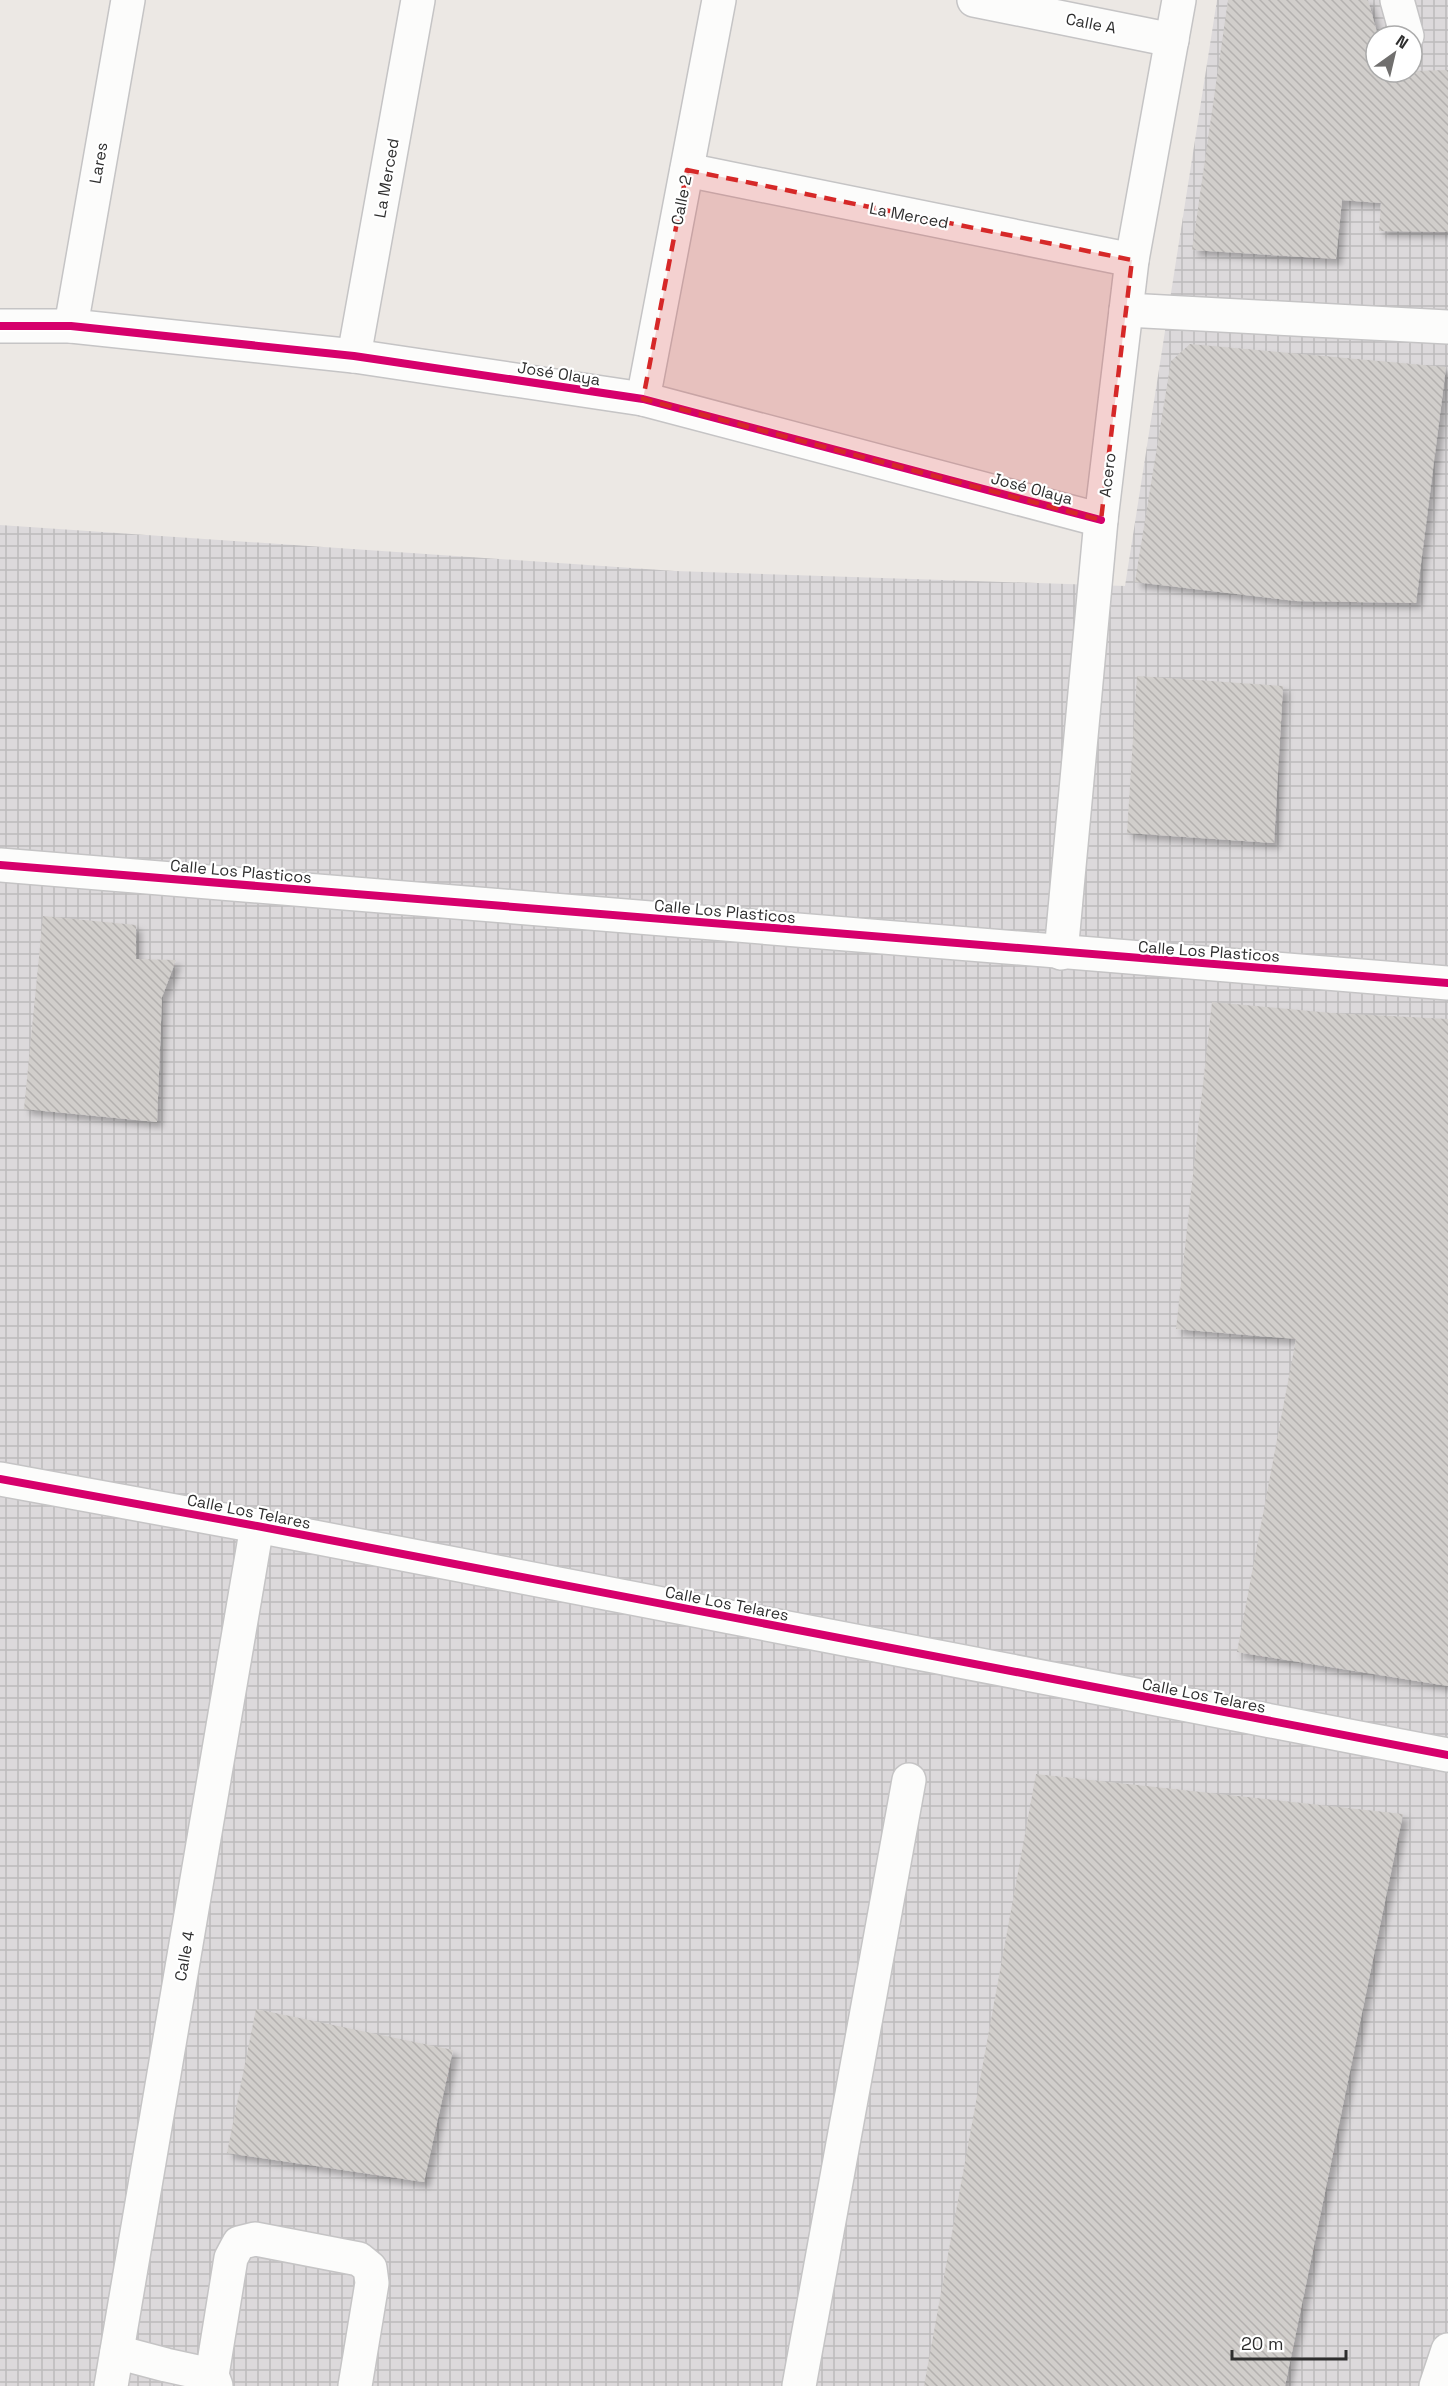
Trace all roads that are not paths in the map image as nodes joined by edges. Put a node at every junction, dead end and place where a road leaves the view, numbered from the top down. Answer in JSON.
{"nodes":[{"id":1,"x":128,"y":0,"type":"edge"},
{"id":2,"x":418,"y":0,"type":"edge"},
{"id":3,"x":719,"y":0,"type":"edge"},
{"id":4,"x":974,"y":0,"type":"edge"},
{"id":5,"x":1179,"y":0,"type":"edge"},
{"id":6,"x":1397,"y":0,"type":"edge"},
{"id":7,"x":1404,"y":24,"type":"edge"},
{"id":8,"x":1172,"y":40,"type":"junction"},
{"id":9,"x":687,"y":170,"type":"junction"},
{"id":10,"x":1132,"y":260,"type":"junction"},
{"id":11,"x":1126,"y":310,"type":"junction"},
{"id":12,"x":0,"y":326,"type":"edge"},
{"id":13,"x":70,"y":326,"type":"junction"},
{"id":14,"x":1448,"y":327,"type":"edge"},
{"id":15,"x":354,"y":356,"type":"junction"},
{"id":16,"x":643,"y":399,"type":"junction"},
{"id":17,"x":1101,"y":520,"type":"junction"},
{"id":18,"x":0,"y":865,"type":"edge"},
{"id":19,"x":1061,"y":953,"type":"junction"},
{"id":20,"x":1448,"y":983,"type":"edge"},
{"id":21,"x":0,"y":1479,"type":"edge"},
{"id":22,"x":257,"y":1526,"type":"junction"},
{"id":23,"x":1448,"y":1755,"type":"edge"},
{"id":24,"x":909,"y":1780,"type":"dead end"},
{"id":25,"x":1448,"y":2350,"type":"edge"},
{"id":26,"x":117,"y":2352,"type":"junction"},
{"id":27,"x":214,"y":2380,"type":"edge"},
{"id":28,"x":111,"y":2386,"type":"edge"},
{"id":29,"x":355,"y":2386,"type":"edge"},
{"id":30,"x":799,"y":2386,"type":"edge"},
{"id":31,"x":1436,"y":2386,"type":"edge"}],
"edges":[{"from":1,"to":13,"type":"street","name":"Lares"},
{"from":2,"to":15,"type":"street","name":"La Merced"},
{"from":3,"to":9,"type":"street","name":"Calle 2"},
{"from":4,"to":8,"type":"street","name":"Calle A"},
{"from":5,"to":8,"type":"street","name":"Acero"},
{"from":6,"to":7,"type":"street"},
{"from":8,"to":10,"type":"street","name":"Acero"},
{"from":9,"to":10,"type":"street","name":"La Merced"},
{"from":9,"to":16,"type":"street","name":"Calle 2"},
{"from":10,"to":11,"type":"street","name":"Acero"},
{"from":11,"to":14,"type":"street"},
{"from":11,"to":17,"type":"street","name":"Acero"},
{"from":12,"to":13,"type":"street","name":"José Olaya"},
{"from":13,"to":15,"type":"street","name":"José Olaya"},
{"from":15,"to":16,"type":"street","name":"José Olaya"},
{"from":16,"to":17,"type":"street","name":"José Olaya"},
{"from":17,"to":19,"type":"street","name":"Acero"},
{"from":18,"to":19,"type":"street","name":"Calle Los Plasticos"},
{"from":19,"to":20,"type":"street","name":"Calle Los Plasticos"},
{"from":21,"to":22,"type":"street","name":"Calle Los Telares"},
{"from":22,"to":23,"type":"street","name":"Calle Los Telares"},
{"from":22,"to":26,"type":"street","name":"Calle 4"},
{"from":24,"to":30,"type":"street"},
{"from":25,"to":31,"type":"street"},
{"from":26,"to":27,"type":"street"},
{"from":26,"to":28,"type":"street","name":"Calle 4"},
{"from":27,"to":29,"type":"street"}]}
